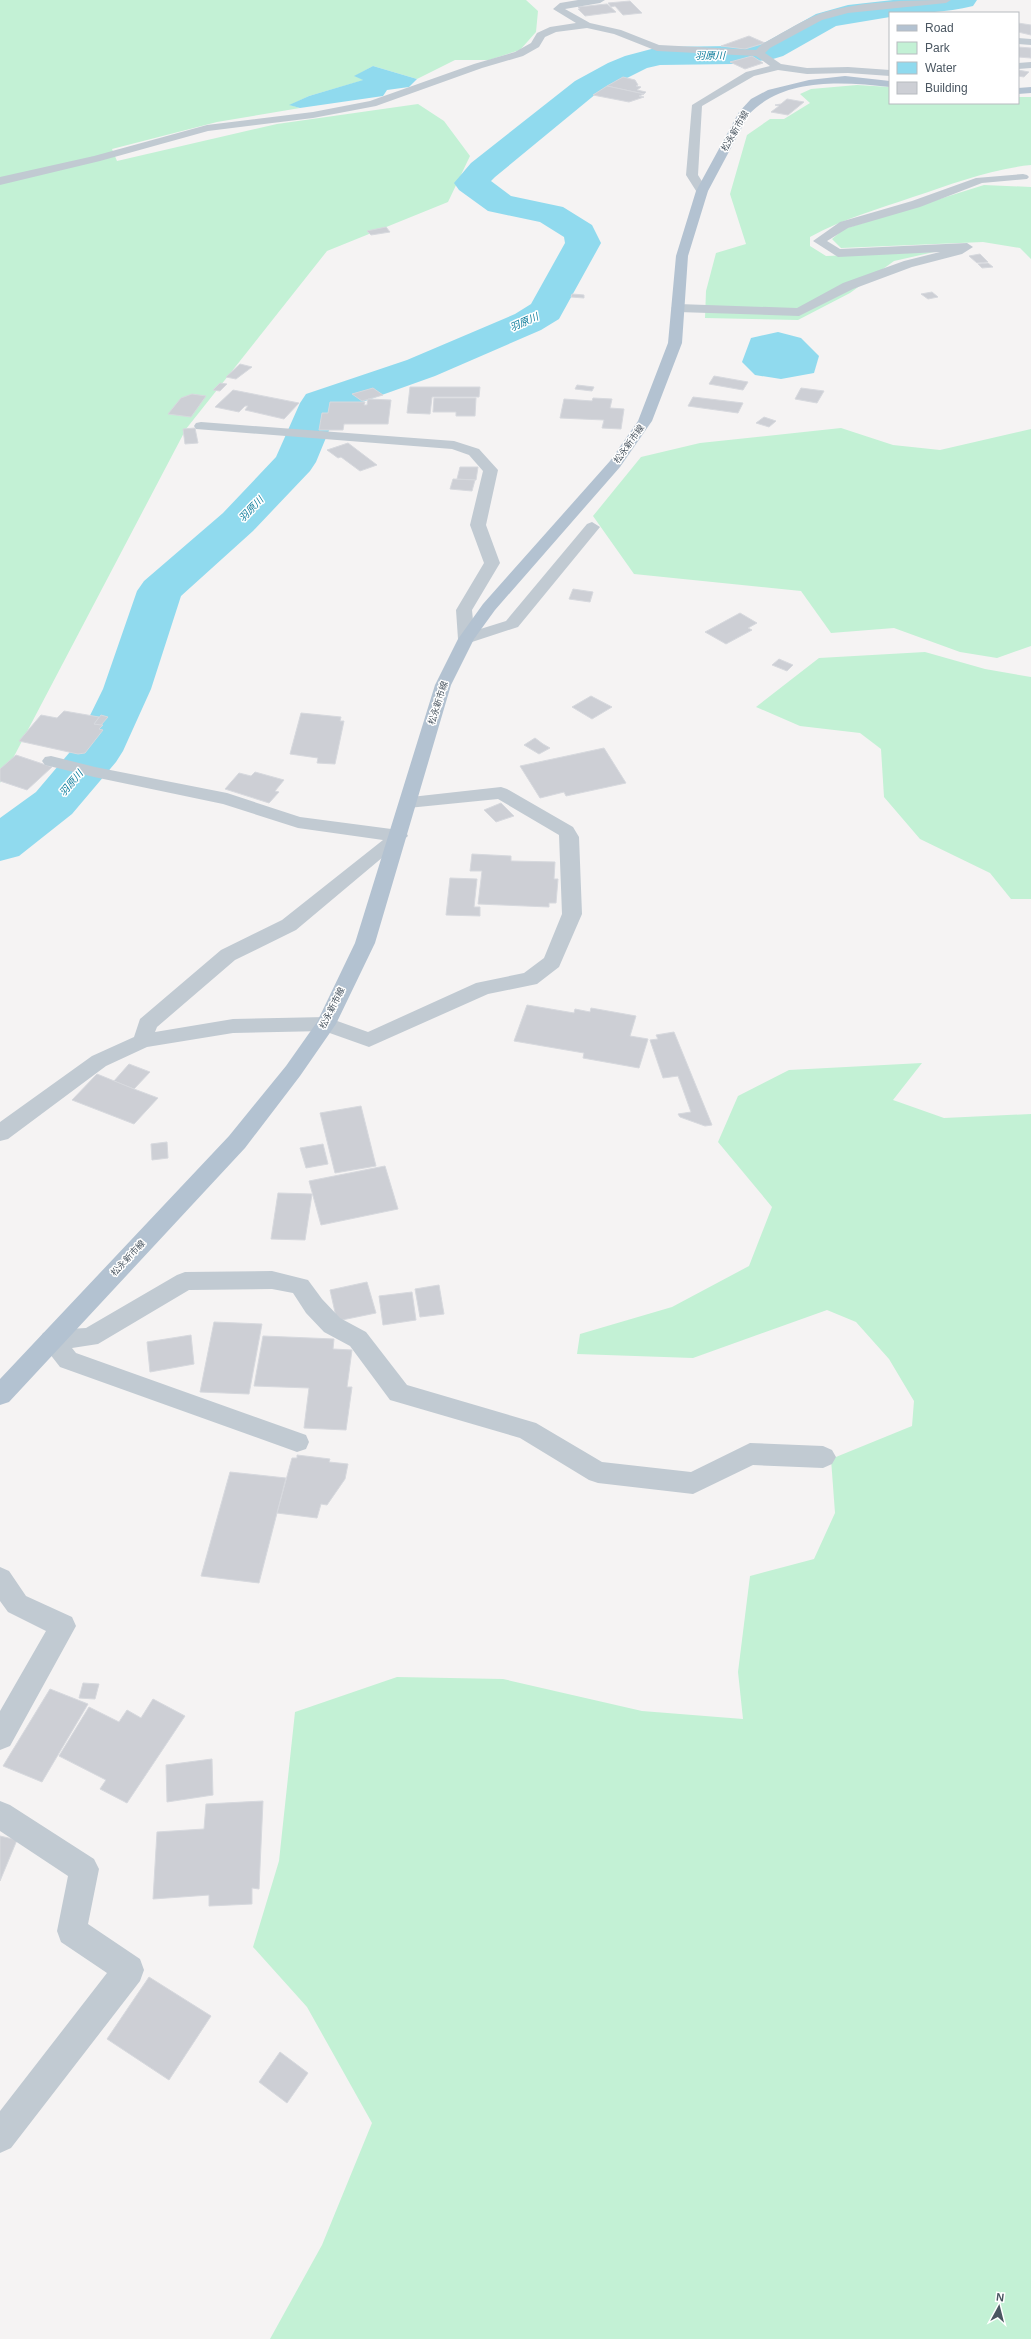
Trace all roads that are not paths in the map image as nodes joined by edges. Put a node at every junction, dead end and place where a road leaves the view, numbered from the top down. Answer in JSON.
{"nodes":[{"id":1,"x":600,"y":0,"type":"edge"},
{"id":2,"x":946,"y":0,"type":"edge"},
{"id":3,"x":587,"y":25,"type":"junction"},
{"id":4,"x":1019,"y":41,"type":"edge"},
{"id":5,"x":1031,"y":42,"type":"edge"},
{"id":6,"x":759,"y":53,"type":"junction"},
{"id":7,"x":1031,"y":65,"type":"edge"},
{"id":8,"x":1019,"y":66,"type":"edge"},
{"id":9,"x":778,"y":67,"type":"junction"},
{"id":10,"x":889,"y":73,"type":"edge"},
{"id":11,"x":889,"y":84,"type":"edge"},
{"id":12,"x":1031,"y":90,"type":"edge"},
{"id":13,"x":1019,"y":91,"type":"edge"},
{"id":14,"x":1023,"y":177,"type":"dead end"},
{"id":15,"x":0,"y":181,"type":"edge"},
{"id":16,"x":702,"y":191,"type":"junction"},
{"id":17,"x":678,"y":308,"type":"junction"},
{"id":18,"x":201,"y":426,"type":"dead end"},
{"id":19,"x":592,"y":527,"type":"dead end"},
{"id":20,"x":466,"y":639,"type":"junction"},
{"id":21,"x":51,"y":761,"type":"dead end"},
{"id":22,"x":408,"y":802,"type":"junction"},
{"id":23,"x":399,"y":836,"type":"junction"},
{"id":24,"x":326,"y":1024,"type":"junction"},
{"id":25,"x":143,"y":1041,"type":"junction"},
{"id":26,"x":0,"y":1133,"type":"edge"},
{"id":27,"x":52,"y":1340,"type":"junction"},
{"id":28,"x":0,"y":1395,"type":"edge"},
{"id":29,"x":296,"y":1442,"type":"dead end"},
{"id":30,"x":823,"y":1457,"type":"dead end"},
{"id":31,"x":0,"y":1579,"type":"edge"},
{"id":32,"x":0,"y":1736,"type":"edge"},
{"id":33,"x":0,"y":1815,"type":"edge"},
{"id":34,"x":0,"y":2137,"type":"edge"}],
"edges":[{"from":1,"to":3,"type":"street"},
{"from":2,"to":6,"type":"street"},
{"from":3,"to":6,"type":"street"},
{"from":3,"to":15,"type":"street"},
{"from":4,"to":5,"type":"street"},
{"from":6,"to":9,"type":"street"},
{"from":7,"to":8,"type":"street"},
{"from":9,"to":10,"type":"street"},
{"from":9,"to":16,"type":"street"},
{"from":11,"to":16,"type":"main road","name":"松永新市線"},
{"from":12,"to":13,"type":"main road"},
{"from":14,"to":17,"type":"street"},
{"from":16,"to":17,"type":"main road","name":"松永新市線"},
{"from":17,"to":20,"type":"main road","name":"松永新市線"},
{"from":18,"to":20,"type":"street"},
{"from":19,"to":20,"type":"street"},
{"from":20,"to":22,"type":"main road","name":"松永新市線"},
{"from":21,"to":23,"type":"street"},
{"from":22,"to":23,"type":"main road","name":"松永新市線"},
{"from":22,"to":24,"type":"street"},
{"from":23,"to":24,"type":"main road","name":"松永新市線"},
{"from":23,"to":25,"type":"street"},
{"from":24,"to":25,"type":"street"},
{"from":24,"to":27,"type":"main road","name":"松永新市線"},
{"from":25,"to":26,"type":"street"},
{"from":27,"to":28,"type":"main road","name":"松永新市線"},
{"from":27,"to":29,"type":"street"},
{"from":27,"to":30,"type":"street"},
{"from":31,"to":32,"type":"street"},
{"from":33,"to":34,"type":"street"}]}
